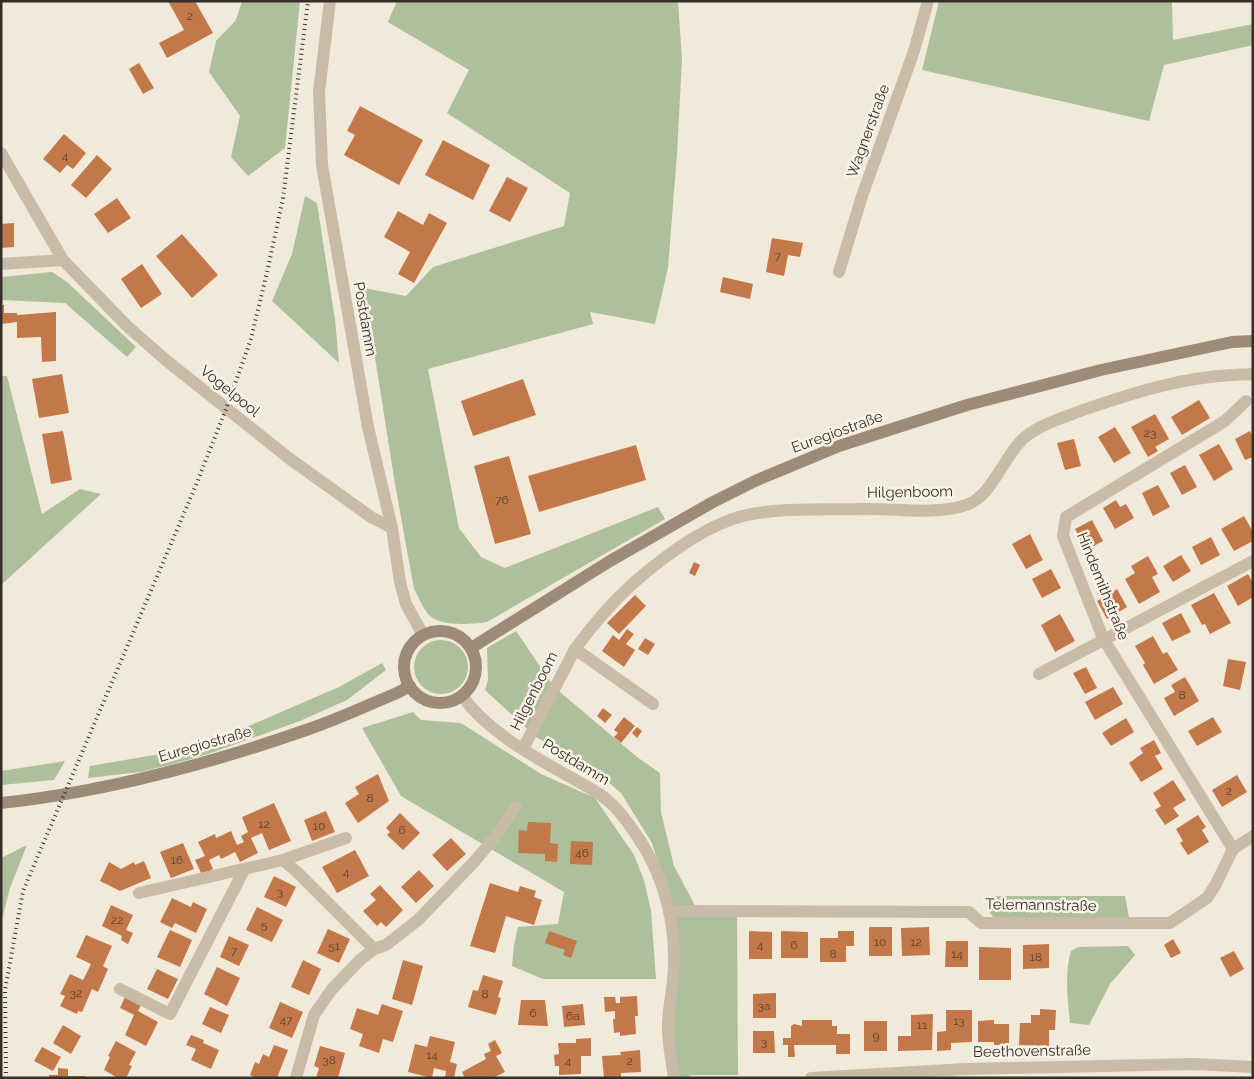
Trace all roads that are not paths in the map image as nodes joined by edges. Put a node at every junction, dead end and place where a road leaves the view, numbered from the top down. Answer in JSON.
{"nodes":[{"id":1,"x":330,"y":1,"type":"edge"},
{"id":2,"x":928,"y":1,"type":"edge"},
{"id":3,"x":1,"y":153,"type":"edge"},
{"id":4,"x":63,"y":260,"type":"junction"},
{"id":5,"x":1,"y":264,"type":"edge"},
{"id":6,"x":839,"y":272,"type":"dead end"},
{"id":7,"x":1253,"y":341,"type":"edge"},
{"id":8,"x":1253,"y":374,"type":"edge"},
{"id":9,"x":1246,"y":400,"type":"dead end"},
{"id":10,"x":392,"y":528,"type":"junction"},
{"id":11,"x":1253,"y":561,"type":"edge"},
{"id":12,"x":423,"y":635,"type":"junction"},
{"id":13,"x":1103,"y":638,"type":"junction"},
{"id":14,"x":471,"y":648,"type":"junction"},
{"id":15,"x":575,"y":649,"type":"junction"},
{"id":16,"x":1038,"y":674,"type":"dead end"},
{"id":17,"x":410,"y":686,"type":"junction"},
{"id":18,"x":462,"y":696,"type":"junction"},
{"id":19,"x":654,"y":704,"type":"dead end"},
{"id":20,"x":523,"y":749,"type":"junction"},
{"id":21,"x":1,"y":802,"type":"edge"},
{"id":22,"x":516,"y":806,"type":"dead end"},
{"id":23,"x":1253,"y":836,"type":"edge"},
{"id":24,"x":346,"y":838,"type":"dead end"},
{"id":25,"x":1232,"y":849,"type":"junction"},
{"id":26,"x":283,"y":860,"type":"junction"},
{"id":27,"x":244,"y":870,"type":"junction"},
{"id":28,"x":139,"y":893,"type":"dead end"},
{"id":29,"x":670,"y":911,"type":"junction"},
{"id":30,"x":374,"y":949,"type":"junction"},
{"id":31,"x":120,"y":989,"type":"dead end"},
{"id":32,"x":1253,"y":1067,"type":"edge"},
{"id":33,"x":296,"y":1078,"type":"edge"},
{"id":34,"x":674,"y":1078,"type":"edge"},
{"id":35,"x":812,"y":1078,"type":"edge"}],
"edges":[{"from":1,"to":10,"type":"street","name":"Postdamm"},
{"from":2,"to":6,"type":"street","name":"Wagnerstraße"},
{"from":3,"to":4,"type":"street","name":"Vogelpool"},
{"from":4,"to":5,"type":"street"},
{"from":4,"to":10,"type":"street","name":"Vogelpool"},
{"from":7,"to":14,"type":"main road","name":"Euregiostraße"},
{"from":8,"to":15,"type":"street","name":"Hilgenboom"},
{"from":9,"to":13,"type":"street","name":"Hindemithstraße"},
{"from":10,"to":12,"type":"street","name":"Postdamm"},
{"from":11,"to":13,"type":"street"},
{"from":12,"to":14,"type":"main road"},
{"from":12,"to":17,"type":"main road"},
{"from":13,"to":16,"type":"street"},
{"from":13,"to":25,"type":"street","name":"Hindemithstraße"},
{"from":14,"to":18,"type":"main road"},
{"from":15,"to":19,"type":"street","name":"Hilgenboom"},
{"from":15,"to":20,"type":"street","name":"Hilgenboom"},
{"from":17,"to":18,"type":"main road"},
{"from":17,"to":21,"type":"main road","name":"Euregiostraße"},
{"from":18,"to":20,"type":"street","name":"Postdamm"},
{"from":20,"to":29,"type":"street","name":"Postdamm"},
{"from":22,"to":30,"type":"street"},
{"from":23,"to":25,"type":"street"},
{"from":24,"to":26,"type":"street"},
{"from":25,"to":29,"type":"street","name":"Telemannstraße"},
{"from":26,"to":27,"type":"street"},
{"from":26,"to":30,"type":"street"},
{"from":27,"to":28,"type":"street"},
{"from":27,"to":31,"type":"street"},
{"from":29,"to":34,"type":"street","name":"Postdamm"},
{"from":30,"to":33,"type":"street"},
{"from":32,"to":35,"type":"street","name":"Beethovenstraße"}]}
